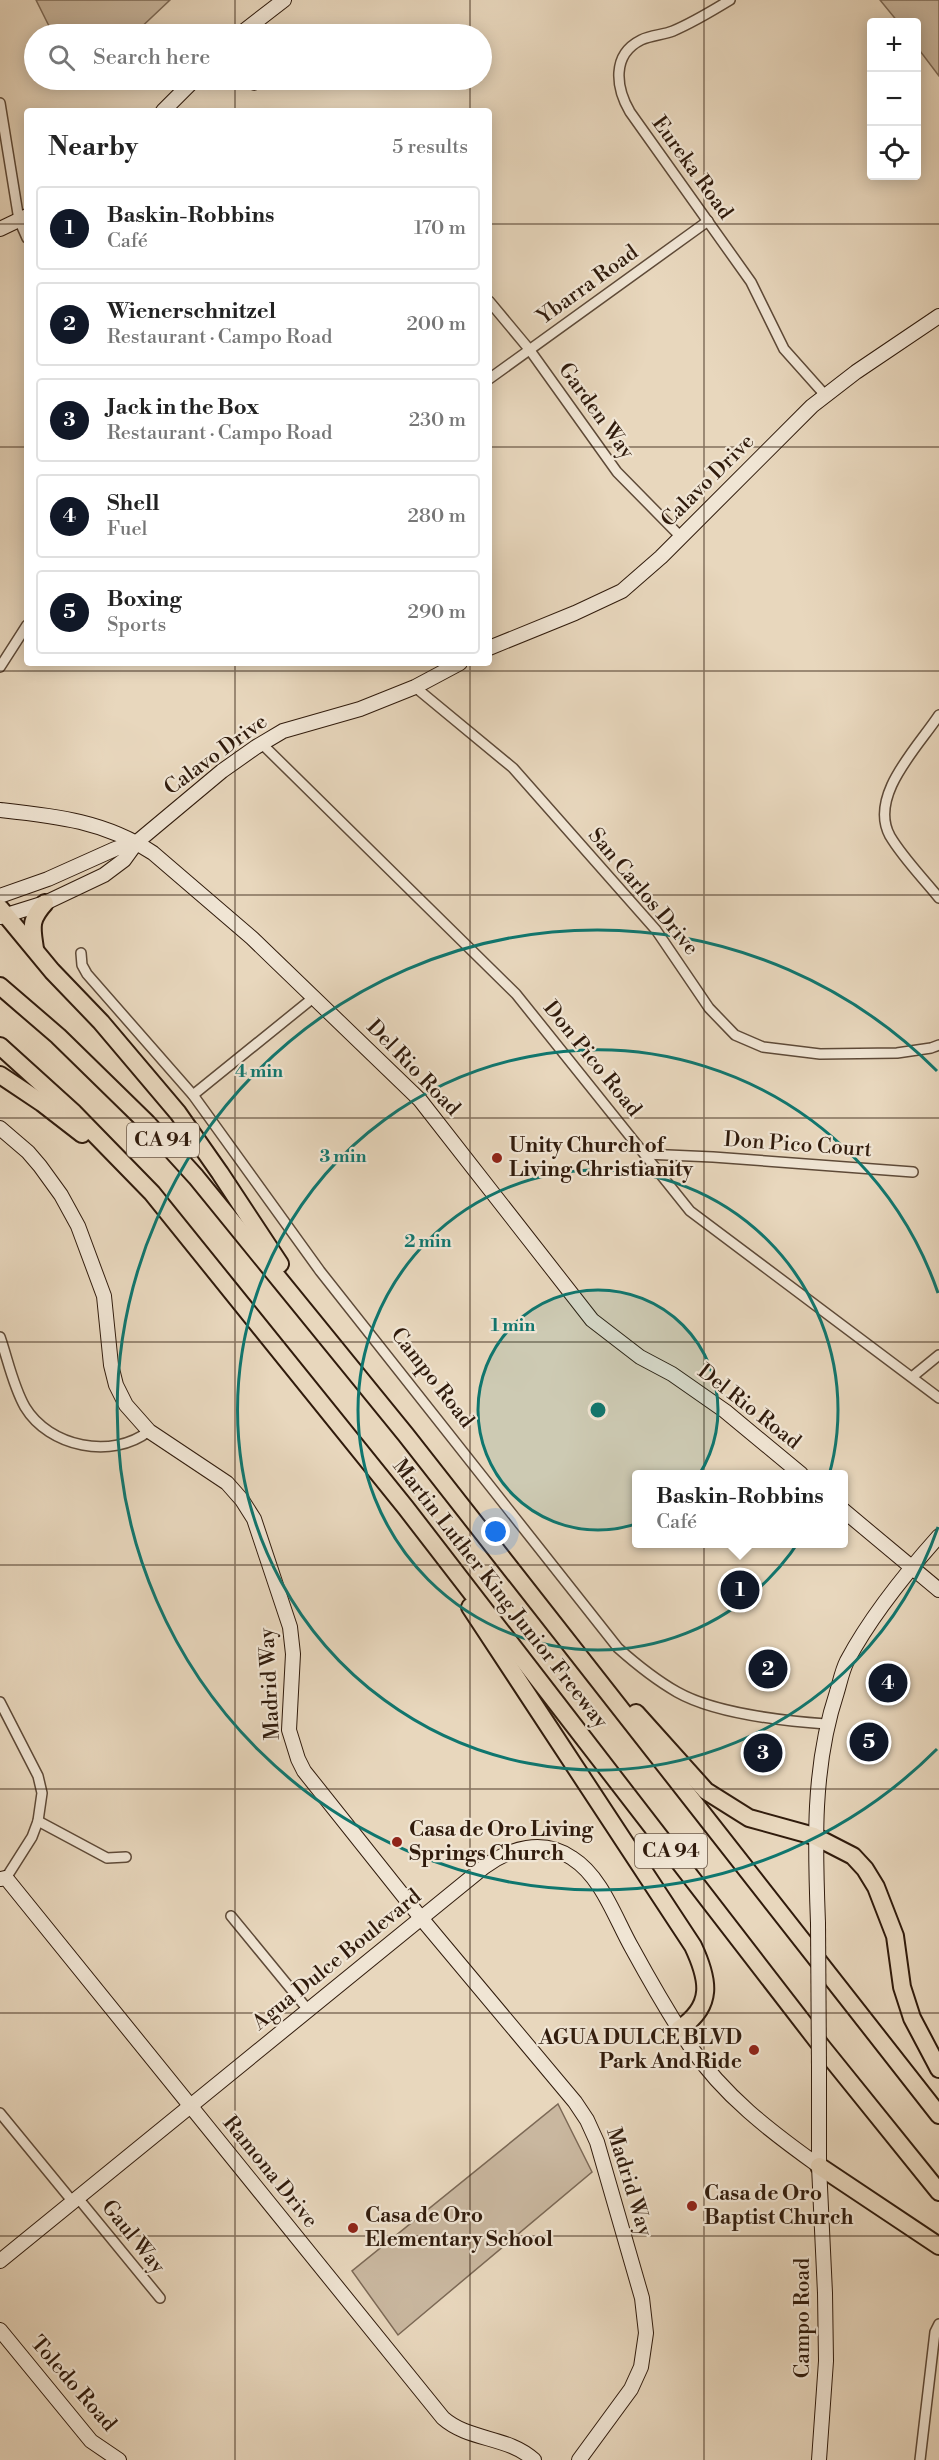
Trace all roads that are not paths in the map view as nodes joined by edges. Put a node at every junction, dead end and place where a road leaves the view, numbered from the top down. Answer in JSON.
{"nodes":[{"id":1,"x":284,"y":0,"type":"edge"},
{"id":2,"x":730,"y":0,"type":"edge"},
{"id":3,"x":253,"y":24,"type":"edge"},
{"id":4,"x":184,"y":90,"type":"edge"},
{"id":5,"x":0,"y":104,"type":"edge"},
{"id":6,"x":166,"y":108,"type":"edge"},
{"id":7,"x":23,"y":218,"type":"edge"},
{"id":8,"x":708,"y":220,"type":"junction"},
{"id":9,"x":0,"y":229,"type":"edge"},
{"id":10,"x":492,"y":305,"type":"edge"},
{"id":11,"x":939,"y":316,"type":"edge"},
{"id":12,"x":530,"y":349,"type":"junction"},
{"id":13,"x":492,"y":377,"type":"edge"},
{"id":14,"x":825,"y":395,"type":"junction"},
{"id":15,"x":681,"y":537,"type":"junction"},
{"id":16,"x":24,"y":630,"type":"edge"},
{"id":17,"x":492,"y":647,"type":"edge"},
{"id":18,"x":454,"y":666,"type":"edge"},
{"id":19,"x":0,"y":668,"type":"edge"},
{"id":20,"x":415,"y":687,"type":"junction"},
{"id":21,"x":939,"y":715,"type":"edge"},
{"id":22,"x":262,"y":744,"type":"junction"},
{"id":23,"x":0,"y":810,"type":"edge"},
{"id":24,"x":137,"y":842,"type":"junction"},
{"id":25,"x":0,"y":896,"type":"edge"},
{"id":26,"x":939,"y":898,"type":"edge"},
{"id":27,"x":45,"y":903,"type":"junction"},
{"id":28,"x":2,"y":913,"type":"edge"},
{"id":29,"x":35,"y":950,"type":"junction"},
{"id":30,"x":81,"y":953,"type":"dead end"},
{"id":31,"x":0,"y":986,"type":"edge"},
{"id":32,"x":314,"y":998,"type":"junction"},
{"id":33,"x":939,"y":1045,"type":"edge"},
{"id":34,"x":0,"y":1046,"type":"edge"},
{"id":35,"x":0,"y":1075,"type":"edge"},
{"id":36,"x":193,"y":1095,"type":"junction"},
{"id":37,"x":0,"y":1128,"type":"edge"},
{"id":38,"x":645,"y":1154,"type":"junction"},
{"id":39,"x":912,"y":1172,"type":"dead end"},
{"id":40,"x":135,"y":1175,"type":"junction"},
{"id":41,"x":308,"y":1312,"type":"junction"},
{"id":42,"x":0,"y":1337,"type":"edge"},
{"id":43,"x":939,"y":1355,"type":"edge"},
{"id":44,"x":912,"y":1377,"type":"junction"},
{"id":45,"x":939,"y":1398,"type":"edge"},
{"id":46,"x":149,"y":1431,"type":"junction"},
{"id":47,"x":796,"y":1470,"type":"edge"},
{"id":48,"x":406,"y":1508,"type":"junction"},
{"id":49,"x":848,"y":1514,"type":"edge"},
{"id":50,"x":476,"y":1524,"type":"junction"},
{"id":51,"x":939,"y":1536,"type":"edge"},
{"id":52,"x":912,"y":1566,"type":"junction"},
{"id":53,"x":939,"y":1590,"type":"edge"},
{"id":54,"x":0,"y":1702,"type":"edge"},
{"id":55,"x":826,"y":1724,"type":"junction"},
{"id":56,"x":38,"y":1821,"type":"junction"},
{"id":57,"x":814,"y":1836,"type":"junction"},
{"id":58,"x":126,"y":1857,"type":"dead end"},
{"id":59,"x":3,"y":1879,"type":"edge"},
{"id":60,"x":231,"y":1916,"type":"dead end"},
{"id":61,"x":421,"y":1918,"type":"junction"},
{"id":62,"x":309,"y":2011,"type":"junction"},
{"id":63,"x":679,"y":2029,"type":"junction"},
{"id":64,"x":939,"y":2069,"type":"edge"},
{"id":65,"x":190,"y":2106,"type":"junction"},
{"id":66,"x":0,"y":2113,"type":"edge"},
{"id":67,"x":939,"y":2115,"type":"edge"},
{"id":68,"x":819,"y":2166,"type":"junction"},
{"id":69,"x":939,"y":2192,"type":"edge"},
{"id":70,"x":76,"y":2200,"type":"junction"},
{"id":71,"x":939,"y":2246,"type":"edge"},
{"id":72,"x":0,"y":2261,"type":"edge"},
{"id":73,"x":160,"y":2298,"type":"dead end"},
{"id":74,"x":939,"y":2324,"type":"edge"},
{"id":75,"x":0,"y":2330,"type":"edge"},
{"id":76,"x":119,"y":2460,"type":"edge"},
{"id":77,"x":534,"y":2460,"type":"edge"},
{"id":78,"x":579,"y":2460,"type":"edge"},
{"id":79,"x":819,"y":2460,"type":"edge"},
{"id":80,"x":920,"y":2460,"type":"edge"}],
"edges":[{"from":1,"to":3,"type":"street"},
{"from":2,"to":8,"type":"street","name":"Eureka Road"},
{"from":4,"to":6,"type":"street"},
{"from":5,"to":7,"type":"street"},
{"from":7,"to":9,"type":"street"},
{"from":8,"to":12,"type":"street","name":"Ybarra Road"},
{"from":8,"to":14,"type":"street","name":"Eureka Road"},
{"from":10,"to":12,"type":"street","name":"Garden Way"},
{"from":11,"to":14,"type":"street","name":"Calavo Drive"},
{"from":12,"to":13,"type":"street","name":"Ybarra Road"},
{"from":12,"to":15,"type":"street","name":"Garden Way"},
{"from":14,"to":15,"type":"street","name":"Calavo Drive"},
{"from":15,"to":17,"type":"street","name":"Calavo Drive"},
{"from":16,"to":19,"type":"street"},
{"from":18,"to":20,"type":"street","name":"Calavo Drive"},
{"from":20,"to":22,"type":"street","name":"Calavo Drive"},
{"from":20,"to":33,"type":"street","name":"San Carlos Drive"},
{"from":21,"to":26,"type":"street"},
{"from":22,"to":24,"type":"street","name":"Calavo Drive"},
{"from":22,"to":38,"type":"street","name":"Don Pico Road"},
{"from":23,"to":24,"type":"street","name":"Del Rio Road"},
{"from":24,"to":25,"type":"street","name":"Calavo Drive"},
{"from":24,"to":27,"type":"street","name":"Calavo Drive"},
{"from":24,"to":32,"type":"street","name":"Del Rio Road"},
{"from":27,"to":28,"type":"street","name":"Calavo Drive"},
{"from":27,"to":29,"type":"highway"},
{"from":28,"to":29,"type":"highway"},
{"from":29,"to":41,"type":"highway"},
{"from":30,"to":36,"type":"street","name":"Campo Road"},
{"from":31,"to":41,"type":"highway","name":"Martin Luther King Junior Freeway","number":"CA 94"},
{"from":32,"to":36,"type":"street"},
{"from":32,"to":47,"type":"street","name":"Del Rio Road"},
{"from":34,"to":40,"type":"highway","name":"Martin Luther King Junior Freeway","number":"CA 94"},
{"from":35,"to":40,"type":"highway"},
{"from":36,"to":55,"type":"street","name":"Campo Road"},
{"from":37,"to":46,"type":"street","name":"Madrid Way"},
{"from":38,"to":39,"type":"street","name":"Don Pico Court"},
{"from":38,"to":44,"type":"street","name":"Don Pico Road"},
{"from":40,"to":48,"type":"highway","name":"Martin Luther King Junior Freeway","number":"CA 94"},
{"from":41,"to":50,"type":"highway","name":"Martin Luther King Junior Freeway","number":"CA 94"},
{"from":42,"to":46,"type":"street"},
{"from":43,"to":44,"type":"street"},
{"from":44,"to":45,"type":"street","name":"Don Pico Road"},
{"from":46,"to":61,"type":"street","name":"Madrid Way"},
{"from":48,"to":63,"type":"highway"},
{"from":48,"to":69,"type":"highway","name":"Martin Luther King Junior Freeway","number":"CA 94"},
{"from":49,"to":52,"type":"street"},
{"from":50,"to":57,"type":"highway"},
{"from":50,"to":67,"type":"highway","name":"Martin Luther King Junior Freeway","number":"CA 94"},
{"from":51,"to":52,"type":"street","name":"Campo Road"},
{"from":52,"to":53,"type":"street"},
{"from":52,"to":55,"type":"street","name":"Campo Road"},
{"from":54,"to":56,"type":"street"},
{"from":55,"to":57,"type":"street","name":"Campo Road"},
{"from":56,"to":58,"type":"street"},
{"from":56,"to":59,"type":"street"},
{"from":57,"to":64,"type":"highway"},
{"from":57,"to":68,"type":"street","name":"Campo Road","bridge":true},
{"from":59,"to":65,"type":"street","name":"Ramona Drive"},
{"from":60,"to":62,"type":"street"},
{"from":61,"to":62,"type":"street","name":"Agua Dulce Boulevard"},
{"from":61,"to":63,"type":"street","name":"Agua Dulce Boulevard"},
{"from":61,"to":78,"type":"street","name":"Madrid Way"},
{"from":62,"to":65,"type":"street","name":"Agua Dulce Boulevard"},
{"from":63,"to":68,"type":"street","name":"Agua Dulce Boulevard"},
{"from":65,"to":70,"type":"street","name":"Agua Dulce Boulevard"},
{"from":65,"to":77,"type":"street","name":"Ramona Drive"},
{"from":66,"to":70,"type":"street","name":"Gaul Way"},
{"from":68,"to":71,"type":"highway"},
{"from":68,"to":79,"type":"street","name":"Campo Road"},
{"from":70,"to":72,"type":"street","name":"Agua Dulce Boulevard"},
{"from":70,"to":73,"type":"street","name":"Gaul Way"},
{"from":74,"to":80,"type":"street"},
{"from":75,"to":76,"type":"street","name":"Toledo Road"}]}
